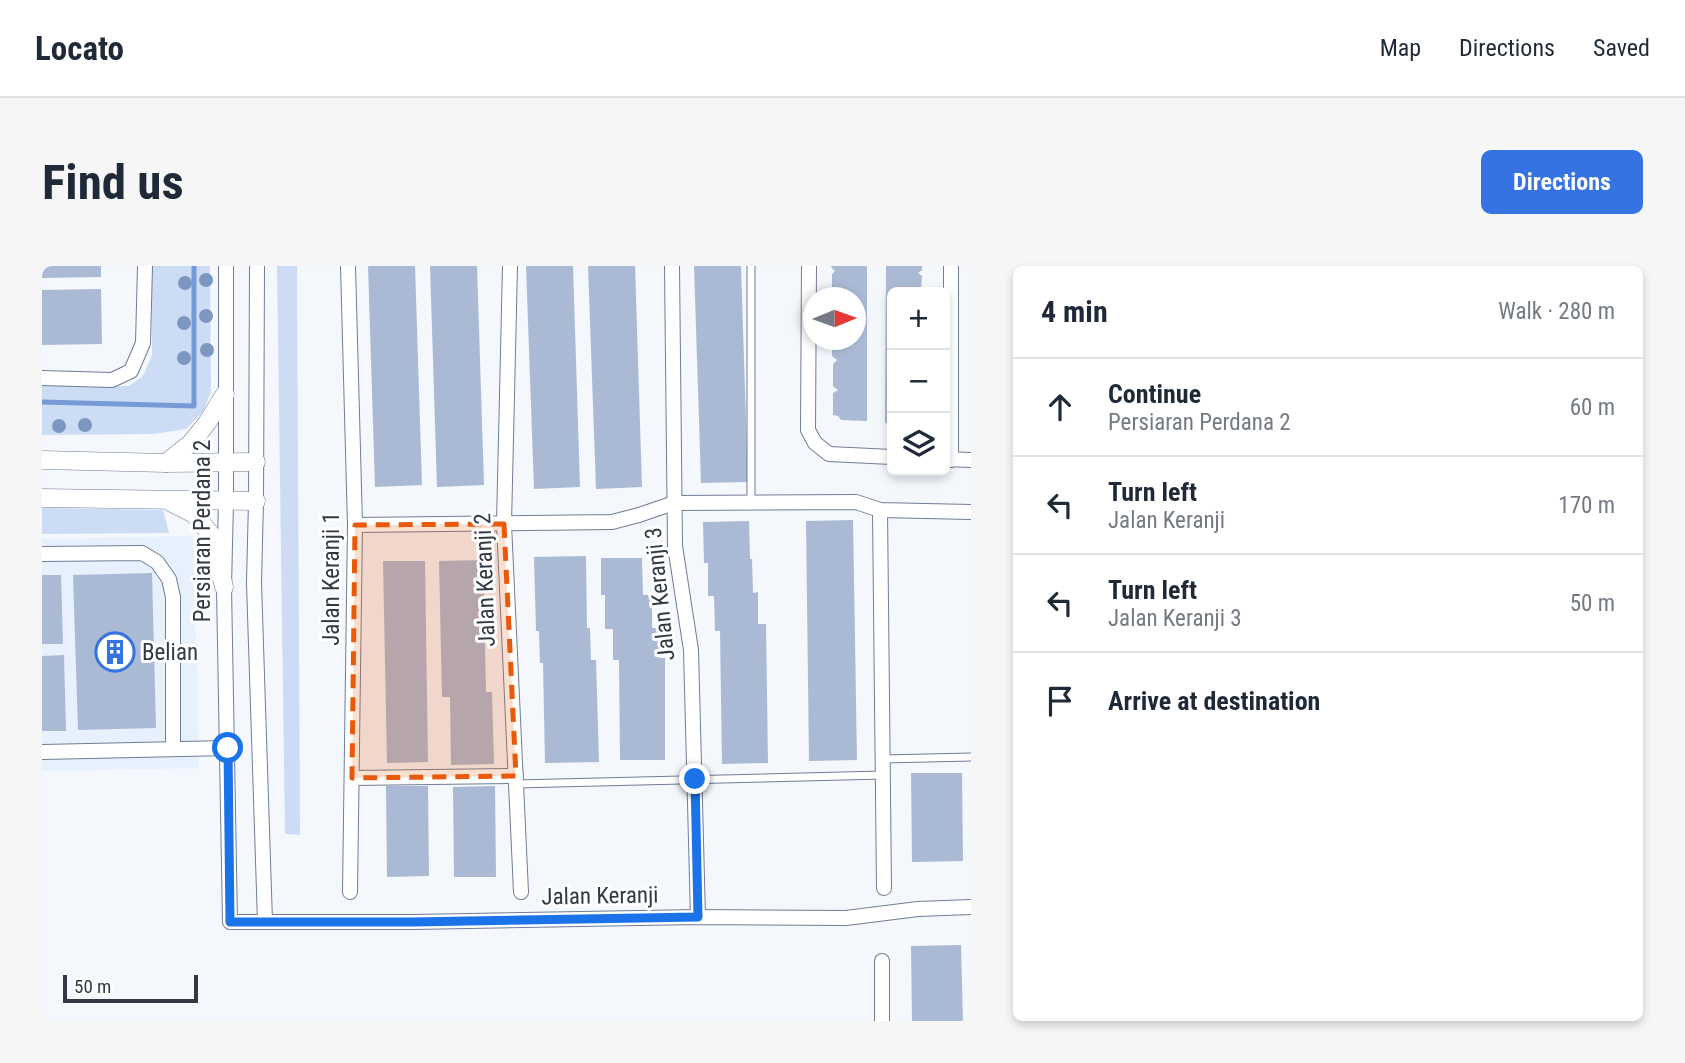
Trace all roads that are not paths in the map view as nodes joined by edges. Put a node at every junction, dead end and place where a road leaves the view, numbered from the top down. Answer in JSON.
{"nodes":[{"id":1,"x":145,"y":266,"type":"edge"},
{"id":2,"x":226,"y":266,"type":"edge"},
{"id":3,"x":257,"y":266,"type":"edge"},
{"id":4,"x":348,"y":266,"type":"edge"},
{"id":5,"x":509,"y":266,"type":"edge"},
{"id":6,"x":672,"y":266,"type":"edge"},
{"id":7,"x":751,"y":266,"type":"edge"},
{"id":8,"x":809,"y":266,"type":"edge"},
{"id":9,"x":951,"y":266,"type":"edge"},
{"id":10,"x":42,"y":378,"type":"edge"},
{"id":11,"x":225,"y":394,"type":"junction"},
{"id":12,"x":949,"y":413,"type":"edge"},
{"id":13,"x":887,"y":457,"type":"edge"},
{"id":14,"x":950,"y":459,"type":"edge"},
{"id":15,"x":42,"y":460,"type":"edge"},
{"id":16,"x":971,"y":460,"type":"edge"},
{"id":17,"x":256,"y":462,"type":"junction"},
{"id":18,"x":166,"y":463,"type":"junction"},
{"id":19,"x":225,"y":463,"type":"junction"},
{"id":20,"x":42,"y":498,"type":"edge"},
{"id":21,"x":166,"y":500,"type":"junction"},
{"id":22,"x":256,"y":500,"type":"junction"},
{"id":23,"x":226,"y":501,"type":"junction"},
{"id":24,"x":674,"y":503,"type":"junction"},
{"id":25,"x":751,"y":504,"type":"junction"},
{"id":26,"x":880,"y":510,"type":"junction"},
{"id":27,"x":971,"y":512,"type":"edge"},
{"id":28,"x":504,"y":524,"type":"junction"},
{"id":29,"x":355,"y":525,"type":"junction"},
{"id":30,"x":42,"y":554,"type":"edge"},
{"id":31,"x":224,"y":587,"type":"junction"},
{"id":32,"x":228,"y":748,"type":"junction"},
{"id":33,"x":173,"y":749,"type":"junction"},
{"id":34,"x":42,"y":752,"type":"edge"},
{"id":35,"x":971,"y":757,"type":"edge"},
{"id":36,"x":883,"y":759,"type":"junction"},
{"id":37,"x":884,"y":775,"type":"junction"},
{"id":38,"x":352,"y":778,"type":"junction"},
{"id":39,"x":695,"y":779,"type":"junction"},
{"id":40,"x":516,"y":780,"type":"junction"},
{"id":41,"x":884,"y":888,"type":"dead end"},
{"id":42,"x":350,"y":892,"type":"dead end"},
{"id":43,"x":521,"y":892,"type":"dead end"},
{"id":44,"x":971,"y":907,"type":"edge"},
{"id":45,"x":698,"y":917,"type":"junction"},
{"id":46,"x":230,"y":922,"type":"joint"},
{"id":47,"x":265,"y":922,"type":"junction"},
{"id":48,"x":882,"y":961,"type":"dead end"},
{"id":49,"x":882,"y":1021,"type":"edge"}],
"edges":[{"from":1,"to":10,"type":"street"},
{"from":2,"to":11,"type":"street","name":"Persiaran Perdana 2"},
{"from":3,"to":17,"type":"street"},
{"from":4,"to":29,"type":"street","name":"Jalan Keranji 1"},
{"from":5,"to":28,"type":"street","name":"Jalan Keranji 2"},
{"from":6,"to":24,"type":"street","name":"Jalan Keranji 3"},
{"from":7,"to":25,"type":"lane"},
{"from":8,"to":13,"type":"street"},
{"from":9,"to":12,"type":"street"},
{"from":11,"to":18,"type":"street"},
{"from":11,"to":19,"type":"street","name":"Persiaran Perdana 2"},
{"from":14,"to":16,"type":"street"},
{"from":15,"to":18,"type":"street"},
{"from":17,"to":19,"type":"street"},
{"from":17,"to":22,"type":"street"},
{"from":18,"to":19,"type":"street"},
{"from":19,"to":23,"type":"street","name":"Persiaran Perdana 2"},
{"from":20,"to":21,"type":"street"},
{"from":21,"to":23,"type":"street"},
{"from":21,"to":31,"type":"street"},
{"from":22,"to":23,"type":"street"},
{"from":22,"to":47,"type":"street"},
{"from":23,"to":31,"type":"street","name":"Persiaran Perdana 2"},
{"from":24,"to":25,"type":"street"},
{"from":24,"to":28,"type":"street"},
{"from":24,"to":39,"type":"street","name":"Jalan Keranji 3"},
{"from":25,"to":26,"type":"street"},
{"from":26,"to":27,"type":"street"},
{"from":26,"to":36,"type":"street"},
{"from":28,"to":29,"type":"street"},
{"from":28,"to":40,"type":"street","name":"Jalan Keranji 2"},
{"from":29,"to":38,"type":"street","name":"Jalan Keranji 1"},
{"from":30,"to":33,"type":"street"},
{"from":31,"to":32,"type":"street","name":"Persiaran Perdana 2"},
{"from":32,"to":33,"type":"street"},
{"from":32,"to":46,"type":"street","name":"Persiaran Perdana 2"},
{"from":33,"to":34,"type":"street"},
{"from":35,"to":36,"type":"lane"},
{"from":36,"to":37,"type":"street"},
{"from":37,"to":39,"type":"lane"},
{"from":37,"to":41,"type":"street"},
{"from":38,"to":40,"type":"street"},
{"from":38,"to":42,"type":"street","name":"Jalan Keranji 1"},
{"from":39,"to":40,"type":"lane"},
{"from":39,"to":45,"type":"street","name":"Jalan Keranji 3"},
{"from":40,"to":43,"type":"street","name":"Jalan Keranji 2"},
{"from":44,"to":45,"type":"street","name":"Jalan Keranji"},
{"from":45,"to":47,"type":"street","name":"Jalan Keranji"},
{"from":46,"to":47,"type":"street","name":"Jalan Keranji"},
{"from":48,"to":49,"type":"street"}]}
